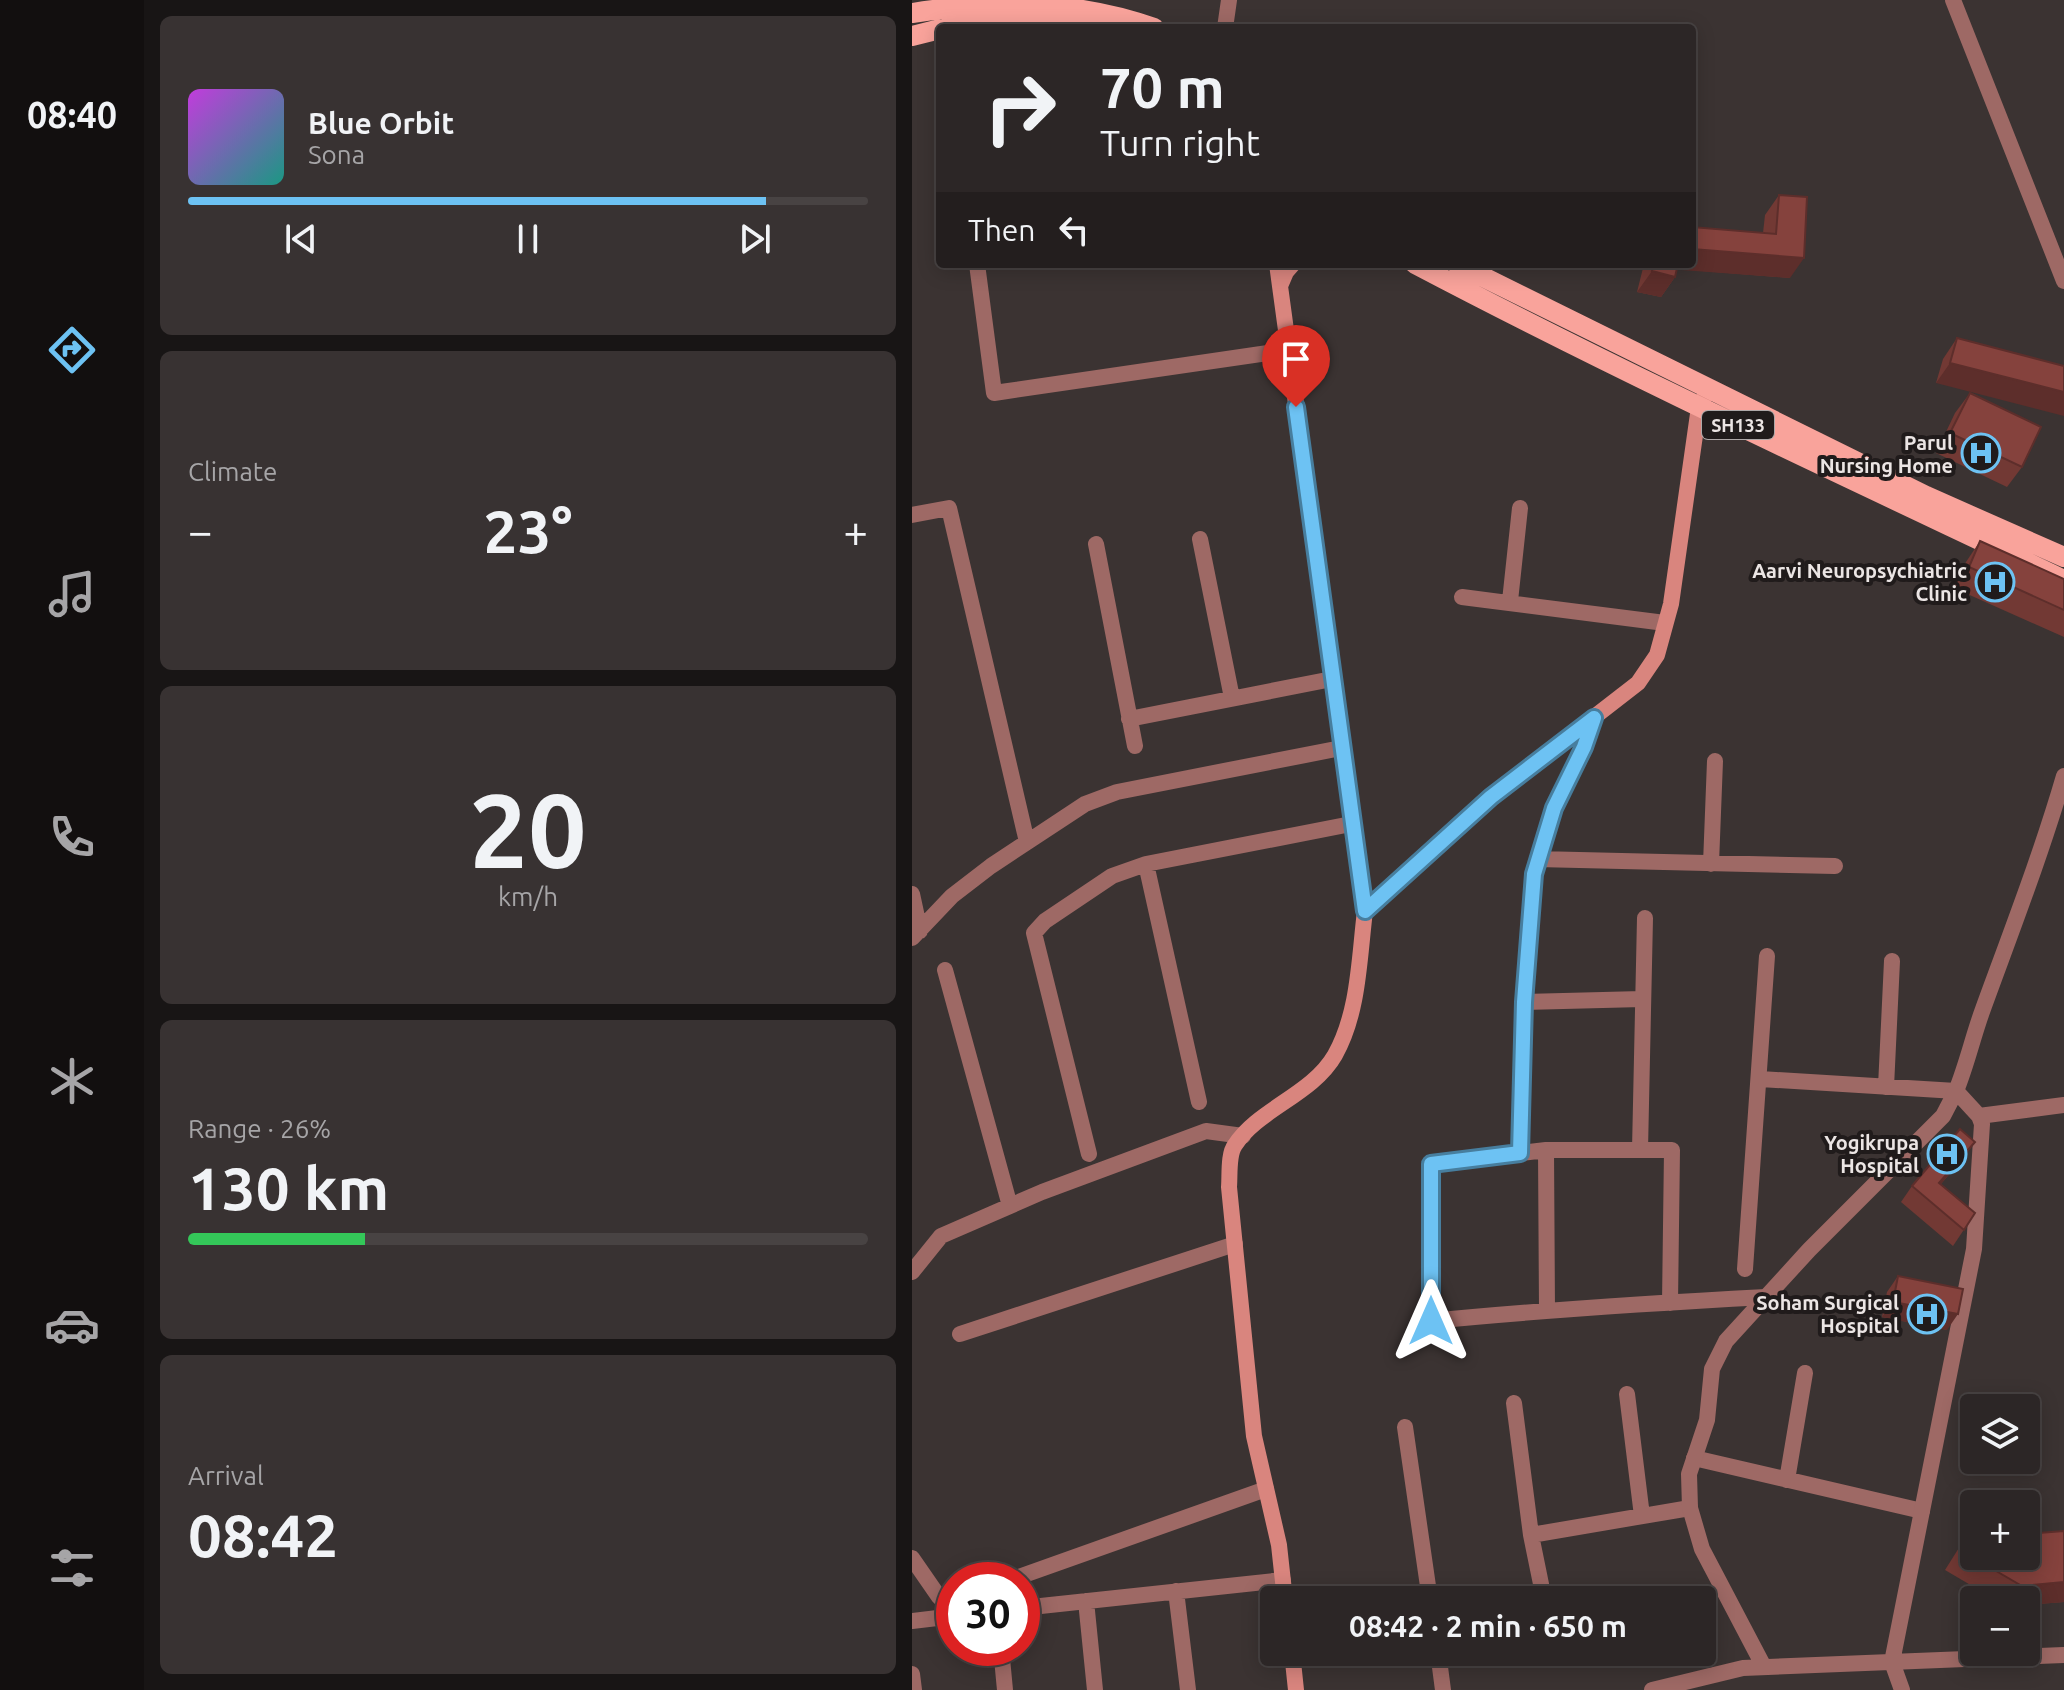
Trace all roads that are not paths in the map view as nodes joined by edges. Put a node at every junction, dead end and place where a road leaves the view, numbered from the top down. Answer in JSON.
{"nodes":[{"id":1,"x":1229,"y":0,"type":"edge"},
{"id":2,"x":1953,"y":0,"type":"edge"},
{"id":3,"x":1033,"y":11,"type":"edge"},
{"id":4,"x":912,"y":13,"type":"edge"},
{"id":5,"x":962,"y":24,"type":"edge"},
{"id":6,"x":1086,"y":24,"type":"edge"},
{"id":7,"x":1145,"y":24,"type":"edge"},
{"id":8,"x":1226,"y":24,"type":"edge"},
{"id":9,"x":936,"y":30,"type":"edge"},
{"id":10,"x":912,"y":36,"type":"edge"},
{"id":11,"x":978,"y":268,"type":"edge"},
{"id":12,"x":1278,"y":268,"type":"edge"},
{"id":13,"x":1290,"y":268,"type":"edge"},
{"id":14,"x":1423,"y":268,"type":"edge"},
{"id":15,"x":1464,"y":268,"type":"edge"},
{"id":16,"x":2064,"y":281,"type":"edge"},
{"id":17,"x":1280,"y":288,"type":"junction"},
{"id":18,"x":1288,"y":350,"type":"junction"},
{"id":19,"x":1704,"y":398,"type":"junction"},
{"id":20,"x":1520,"y":508,"type":"dead end"},
{"id":21,"x":912,"y":515,"type":"edge"},
{"id":22,"x":1200,"y":539,"type":"dead end"},
{"id":23,"x":1096,"y":544,"type":"dead end"},
{"id":24,"x":2064,"y":557,"type":"edge"},
{"id":25,"x":2064,"y":580,"type":"edge"},
{"id":26,"x":1462,"y":597,"type":"dead end"},
{"id":27,"x":1510,"y":601,"type":"junction"},
{"id":28,"x":1665,"y":623,"type":"junction"},
{"id":29,"x":1332,"y":679,"type":"junction"},
{"id":30,"x":1232,"y":698,"type":"junction"},
{"id":31,"x":1594,"y":718,"type":"junction"},
{"id":32,"x":1129,"y":719,"type":"junction"},
{"id":33,"x":1135,"y":746,"type":"dead end"},
{"id":34,"x":1341,"y":748,"type":"junction"},
{"id":35,"x":1715,"y":761,"type":"dead end"},
{"id":36,"x":2064,"y":776,"type":"edge"},
{"id":37,"x":1351,"y":824,"type":"junction"},
{"id":38,"x":1027,"y":842,"type":"junction"},
{"id":39,"x":1537,"y":859,"type":"junction"},
{"id":40,"x":1146,"y":864,"type":"junction"},
{"id":41,"x":1711,"y":864,"type":"junction"},
{"id":42,"x":1835,"y":866,"type":"dead end"},
{"id":43,"x":912,"y":894,"type":"edge"},
{"id":44,"x":1365,"y":911,"type":"junction"},
{"id":45,"x":1645,"y":918,"type":"dead end"},
{"id":46,"x":916,"y":934,"type":"edge"},
{"id":47,"x":1767,"y":956,"type":"dead end"},
{"id":48,"x":1892,"y":961,"type":"dead end"},
{"id":49,"x":945,"y":970,"type":"dead end"},
{"id":50,"x":1642,"y":999,"type":"junction"},
{"id":51,"x":1524,"y":1002,"type":"junction"},
{"id":52,"x":1760,"y":1079,"type":"junction"},
{"id":53,"x":1886,"y":1087,"type":"junction"},
{"id":54,"x":1956,"y":1091,"type":"junction"},
{"id":55,"x":1199,"y":1102,"type":"dead end"},
{"id":56,"x":2064,"y":1105,"type":"edge"},
{"id":57,"x":1979,"y":1116,"type":"junction"},
{"id":58,"x":1243,"y":1136,"type":"junction"},
{"id":59,"x":1546,"y":1150,"type":"junction"},
{"id":60,"x":1640,"y":1150,"type":"junction"},
{"id":61,"x":1520,"y":1153,"type":"junction"},
{"id":62,"x":1089,"y":1154,"type":"dead end"},
{"id":63,"x":1010,"y":1206,"type":"junction"},
{"id":64,"x":1235,"y":1244,"type":"junction"},
{"id":65,"x":1745,"y":1269,"type":"dead end"},
{"id":66,"x":912,"y":1272,"type":"edge"},
{"id":67,"x":1766,"y":1297,"type":"junction"},
{"id":68,"x":1670,"y":1303,"type":"junction"},
{"id":69,"x":1547,"y":1310,"type":"junction"},
{"id":70,"x":960,"y":1334,"type":"dead end"},
{"id":71,"x":1805,"y":1373,"type":"dead end"},
{"id":72,"x":1627,"y":1394,"type":"dead end"},
{"id":73,"x":1514,"y":1403,"type":"dead end"},
{"id":74,"x":1405,"y":1427,"type":"dead end"},
{"id":75,"x":1694,"y":1458,"type":"junction"},
{"id":76,"x":1787,"y":1480,"type":"junction"},
{"id":77,"x":1266,"y":1489,"type":"junction"},
{"id":78,"x":1690,"y":1508,"type":"junction"},
{"id":79,"x":1922,"y":1511,"type":"junction"},
{"id":80,"x":1642,"y":1516,"type":"junction"},
{"id":81,"x":1531,"y":1535,"type":"junction"},
{"id":82,"x":912,"y":1558,"type":"edge"},
{"id":83,"x":1040,"y":1569,"type":"edge"},
{"id":84,"x":1283,"y":1580,"type":"junction"},
{"id":85,"x":1541,"y":1584,"type":"dead end"},
{"id":86,"x":1284,"y":1586,"type":"edge"},
{"id":87,"x":1428,"y":1586,"type":"edge"},
{"id":88,"x":1176,"y":1591,"type":"junction"},
{"id":89,"x":936,"y":1593,"type":"edge"},
{"id":90,"x":1086,"y":1601,"type":"junction"},
{"id":91,"x":1040,"y":1606,"type":"edge"},
{"id":92,"x":936,"y":1618,"type":"edge"},
{"id":93,"x":912,"y":1621,"type":"edge"},
{"id":94,"x":2064,"y":1655,"type":"edge"},
{"id":95,"x":1892,"y":1662,"type":"junction"},
{"id":96,"x":1003,"y":1666,"type":"edge"},
{"id":97,"x":1293,"y":1666,"type":"edge"},
{"id":98,"x":1440,"y":1666,"type":"edge"},
{"id":99,"x":1764,"y":1667,"type":"junction"},
{"id":100,"x":912,"y":1674,"type":"edge"},
{"id":101,"x":914,"y":1690,"type":"edge"},
{"id":102,"x":1005,"y":1690,"type":"edge"},
{"id":103,"x":1095,"y":1690,"type":"edge"},
{"id":104,"x":1188,"y":1690,"type":"edge"},
{"id":105,"x":1296,"y":1690,"type":"edge"},
{"id":106,"x":1443,"y":1690,"type":"edge"},
{"id":107,"x":1652,"y":1690,"type":"edge"},
{"id":108,"x":1902,"y":1690,"type":"edge"}],
"edges":[{"from":1,"to":8,"type":"street"},
{"from":2,"to":16,"type":"street"},
{"from":3,"to":4,"type":"main road"},
{"from":3,"to":5,"type":"main road"},
{"from":3,"to":6,"type":"main road"},
{"from":3,"to":7,"type":"main road"},
{"from":9,"to":10,"type":"main road"},
{"from":11,"to":18,"type":"street"},
{"from":12,"to":17,"type":"main road"},
{"from":13,"to":17,"type":"main road"},
{"from":14,"to":19,"type":"main road","number":"SH133"},
{"from":15,"to":19,"type":"main road"},
{"from":17,"to":18,"type":"main road"},
{"from":18,"to":29,"type":"main road"},
{"from":19,"to":24,"type":"main road"},
{"from":19,"to":25,"type":"main road","number":"SH133"},
{"from":19,"to":28,"type":"main road"},
{"from":20,"to":27,"type":"street"},
{"from":21,"to":38,"type":"street"},
{"from":22,"to":30,"type":"street"},
{"from":23,"to":32,"type":"street"},
{"from":26,"to":27,"type":"street"},
{"from":27,"to":28,"type":"street"},
{"from":28,"to":31,"type":"main road"},
{"from":29,"to":30,"type":"street"},
{"from":29,"to":34,"type":"main road"},
{"from":30,"to":32,"type":"street"},
{"from":31,"to":39,"type":"street"},
{"from":31,"to":44,"type":"main road"},
{"from":32,"to":33,"type":"street"},
{"from":34,"to":37,"type":"main road"},
{"from":34,"to":38,"type":"street"},
{"from":35,"to":41,"type":"street"},
{"from":36,"to":54,"type":"street"},
{"from":37,"to":40,"type":"street"},
{"from":37,"to":44,"type":"main road"},
{"from":38,"to":46,"type":"street"},
{"from":39,"to":41,"type":"street"},
{"from":39,"to":51,"type":"street"},
{"from":40,"to":55,"type":"street"},
{"from":40,"to":62,"type":"street"},
{"from":41,"to":42,"type":"street"},
{"from":43,"to":46,"type":"street"},
{"from":44,"to":58,"type":"main road"},
{"from":45,"to":50,"type":"street"},
{"from":47,"to":52,"type":"street"},
{"from":48,"to":53,"type":"street"},
{"from":49,"to":63,"type":"street"},
{"from":50,"to":51,"type":"street"},
{"from":50,"to":60,"type":"street"},
{"from":51,"to":61,"type":"street"},
{"from":52,"to":53,"type":"street"},
{"from":52,"to":65,"type":"street"},
{"from":53,"to":54,"type":"street"},
{"from":54,"to":57,"type":"street"},
{"from":54,"to":67,"type":"street"},
{"from":56,"to":57,"type":"street"},
{"from":57,"to":79,"type":"street"},
{"from":58,"to":63,"type":"street"},
{"from":58,"to":64,"type":"main road"},
{"from":59,"to":60,"type":"street"},
{"from":59,"to":61,"type":"street"},
{"from":59,"to":69,"type":"street"},
{"from":60,"to":68,"type":"street"},
{"from":61,"to":69,"type":"street"},
{"from":63,"to":66,"type":"street"},
{"from":64,"to":70,"type":"street"},
{"from":64,"to":77,"type":"main road"},
{"from":67,"to":68,"type":"street"},
{"from":67,"to":75,"type":"street"},
{"from":68,"to":69,"type":"street"},
{"from":71,"to":76,"type":"street"},
{"from":72,"to":80,"type":"street"},
{"from":73,"to":81,"type":"street"},
{"from":74,"to":87,"type":"street"},
{"from":75,"to":76,"type":"street"},
{"from":75,"to":78,"type":"street"},
{"from":76,"to":79,"type":"street"},
{"from":77,"to":83,"type":"street"},
{"from":77,"to":84,"type":"main road"},
{"from":78,"to":80,"type":"street"},
{"from":78,"to":99,"type":"street"},
{"from":79,"to":95,"type":"street"},
{"from":80,"to":81,"type":"street"},
{"from":81,"to":85,"type":"street"},
{"from":82,"to":89,"type":"street"},
{"from":84,"to":86,"type":"main road"},
{"from":84,"to":88,"type":"street"},
{"from":88,"to":90,"type":"street"},
{"from":88,"to":104,"type":"street"},
{"from":90,"to":91,"type":"street"},
{"from":90,"to":103,"type":"street"},
{"from":92,"to":93,"type":"street"},
{"from":94,"to":95,"type":"street"},
{"from":95,"to":99,"type":"street"},
{"from":95,"to":108,"type":"street"},
{"from":96,"to":102,"type":"street"},
{"from":97,"to":105,"type":"main road"},
{"from":98,"to":106,"type":"street"},
{"from":99,"to":107,"type":"street"},
{"from":100,"to":101,"type":"street"}]}
